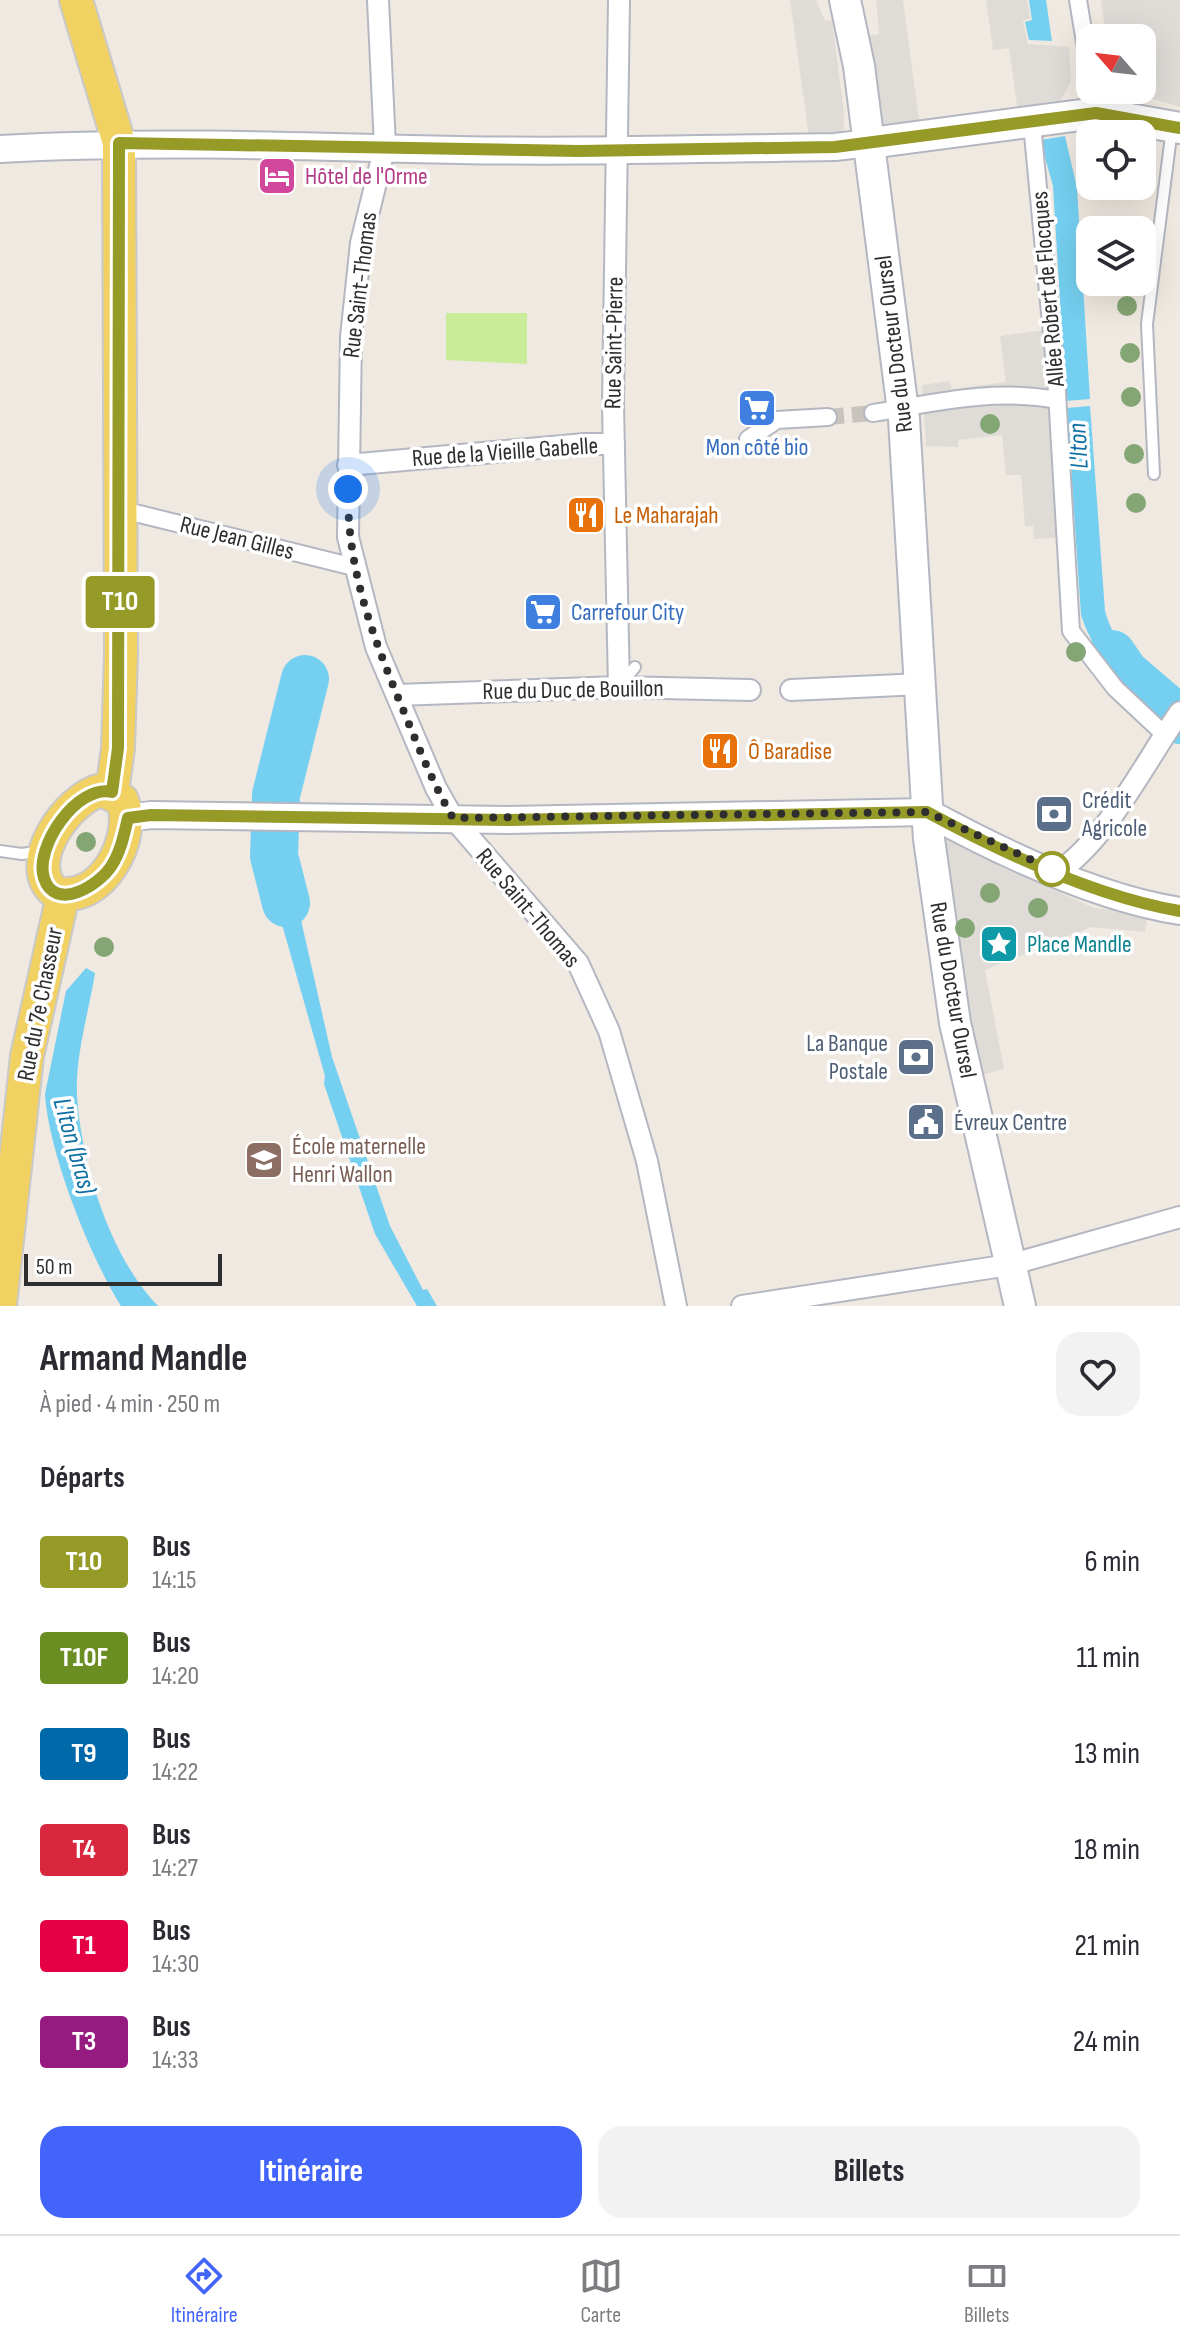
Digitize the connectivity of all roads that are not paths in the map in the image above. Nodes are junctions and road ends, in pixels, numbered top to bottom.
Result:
1 (76, 0) edge
2 (378, 0) edge
3 (619, 0) edge
4 (845, 0) edge
5 (1078, 0) edge
6 (1082, 24) edge
7 (1088, 104) edge
8 (1101, 104) edge
9 (1032, 124) junction
10 (1176, 127) edge
11 (119, 143) junction
12 (870, 143) junction
13 (385, 146) junction
14 (0, 149) edge
15 (618, 150) junction
16 (1057, 400) junction
17 (902, 409) junction
18 (873, 413) tunnel mouth
19 (828, 417) tunnel mouth
20 (748, 439) dead end
21 (619, 443) junction
22 (348, 465) junction
23 (1154, 474) dead end
24 (119, 509) junction
25 (354, 567) junction
26 (635, 667) dead end
27 (922, 684) junction
28 (619, 687) junction
29 (750, 690) dead end
30 (791, 690) dead end
31 (397, 695) junction
32 (1180, 712) edge
33 (1172, 740) edge
34 (120, 805) junction
35 (927, 812) junction
36 (453, 818) junction
37 (47, 850) junction
38 (0, 851) edge
39 (1058, 872) junction
40 (63, 895) junction
41 (1180, 911) edge
42 (1180, 1217) edge
43 (1009, 1265) junction
44 (775, 1303) edge
45 (0, 1305) edge
46 (676, 1306) edge
47 (742, 1306) edge
48 (1020, 1306) edge

1 - 11 main road
2 - 13 street, Rue Saint-Thomas
3 - 15 street, Rue Saint-Pierre
4 - 12 main road, Rue du Docteur Oursel
5 - 6 street
7 - 9 main road
8 - 10 main road
9 - 12 main road
9 - 16 street, Allée Robert de Flocques
10 - 23 lane
11 - 13 street
11 - 14 street
11 - 24 main road
12 - 15 street
12 - 17 main road, Rue du Docteur Oursel
13 - 15 street
13 - 22 street, Rue Saint-Thomas
15 - 21 street, Rue Saint-Pierre
16 - 17 street
16 - 33 street, Allée Robert de Flocques
17 - 18 street
17 - 27 main road, Rue du Docteur Oursel
19 - 20 street
21 - 22 street, Rue de la Vieille Gabelle
21 - 28 street, Rue Saint-Pierre
22 - 25 street, Rue Saint-Thomas
24 - 25 street, Rue Jean Gilles
24 - 34 main road
25 - 31 street, Rue Saint-Thomas
26 - 28 lane
27 - 30 street
27 - 35 main road, Rue du Docteur Oursel
28 - 29 street, Rue du Duc de Bouillon
28 - 31 street, Rue du Duc de Bouillon
31 - 36 street, Rue Saint-Thomas
32 - 33 street
33 - 39 street
34 - 36 street
34 - 37 main road
34 - 40 main road
35 - 36 street
35 - 39 street
35 - 43 main road, Rue du Docteur Oursel
36 - 46 street, Rue Saint-Thomas
37 - 38 lane
37 - 40 main road
39 - 41 street
40 - 45 main road, Rue du 7e Chasseur
42 - 43 street
43 - 44 street
43 - 48 main road, Rue du Docteur Oursel
44 - 47 street

